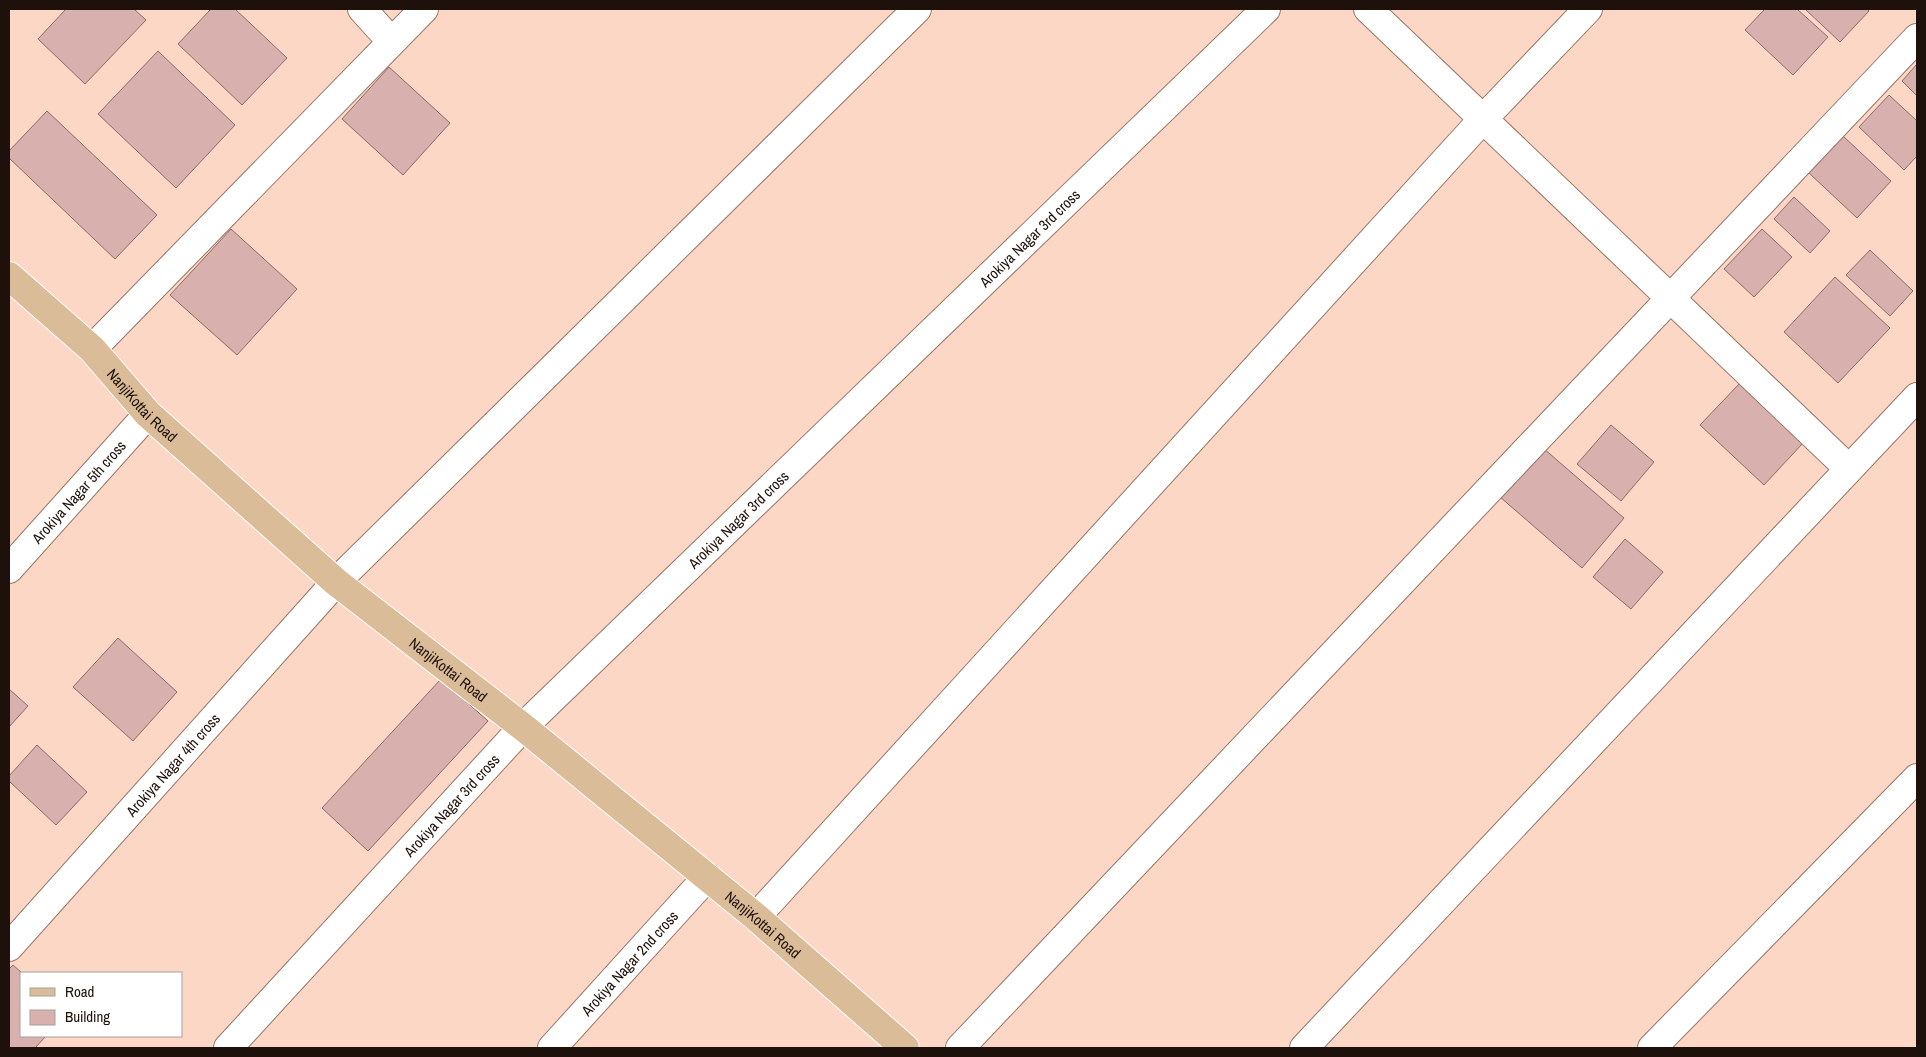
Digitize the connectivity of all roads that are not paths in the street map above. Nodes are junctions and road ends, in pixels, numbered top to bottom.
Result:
1 (362, 9) edge
2 (424, 9) edge
3 (916, 9) edge
4 (1266, 9) edge
5 (1368, 9) edge
6 (1588, 9) edge
7 (1917, 38) edge
8 (391, 41) junction
9 (1483, 119) junction
10 (9, 276) edge
11 (1670, 298) junction
12 (92, 349) junction
13 (1917, 397) edge
14 (148, 414) junction
15 (1849, 469) junction
16 (9, 569) edge
17 (336, 582) junction
18 (523, 727) junction
19 (1917, 778) edge
20 (707, 877) junction
21 (756, 917) junction
22 (9, 947) edge
23 (896, 1045) edge
24 (228, 1048) edge
25 (552, 1048) edge
26 (960, 1048) edge
27 (1304, 1048) edge
28 (1652, 1048) edge

1 - 8 street
2 - 8 street
3 - 17 street, Arokiya Nagar 4th cross
4 - 18 street, Arokiya Nagar 3rd cross
5 - 9 street
6 - 9 street
7 - 11 street
8 - 12 street
9 - 11 street
9 - 21 street
10 - 12 main road, NanjiKottai Road
11 - 15 street
11 - 26 street
12 - 14 main road, NanjiKottai Road
13 - 15 street
14 - 16 street, Arokiya Nagar 5th cross
14 - 17 main road, NanjiKottai Road
15 - 27 street
17 - 18 main road, NanjiKottai Road
17 - 22 street, Arokiya Nagar 4th cross
18 - 20 main road, NanjiKottai Road
18 - 24 street, Arokiya Nagar 3rd cross
19 - 28 street
20 - 21 main road, NanjiKottai Road
20 - 25 street, Arokiya Nagar 2nd cross
21 - 23 main road, NanjiKottai Road

